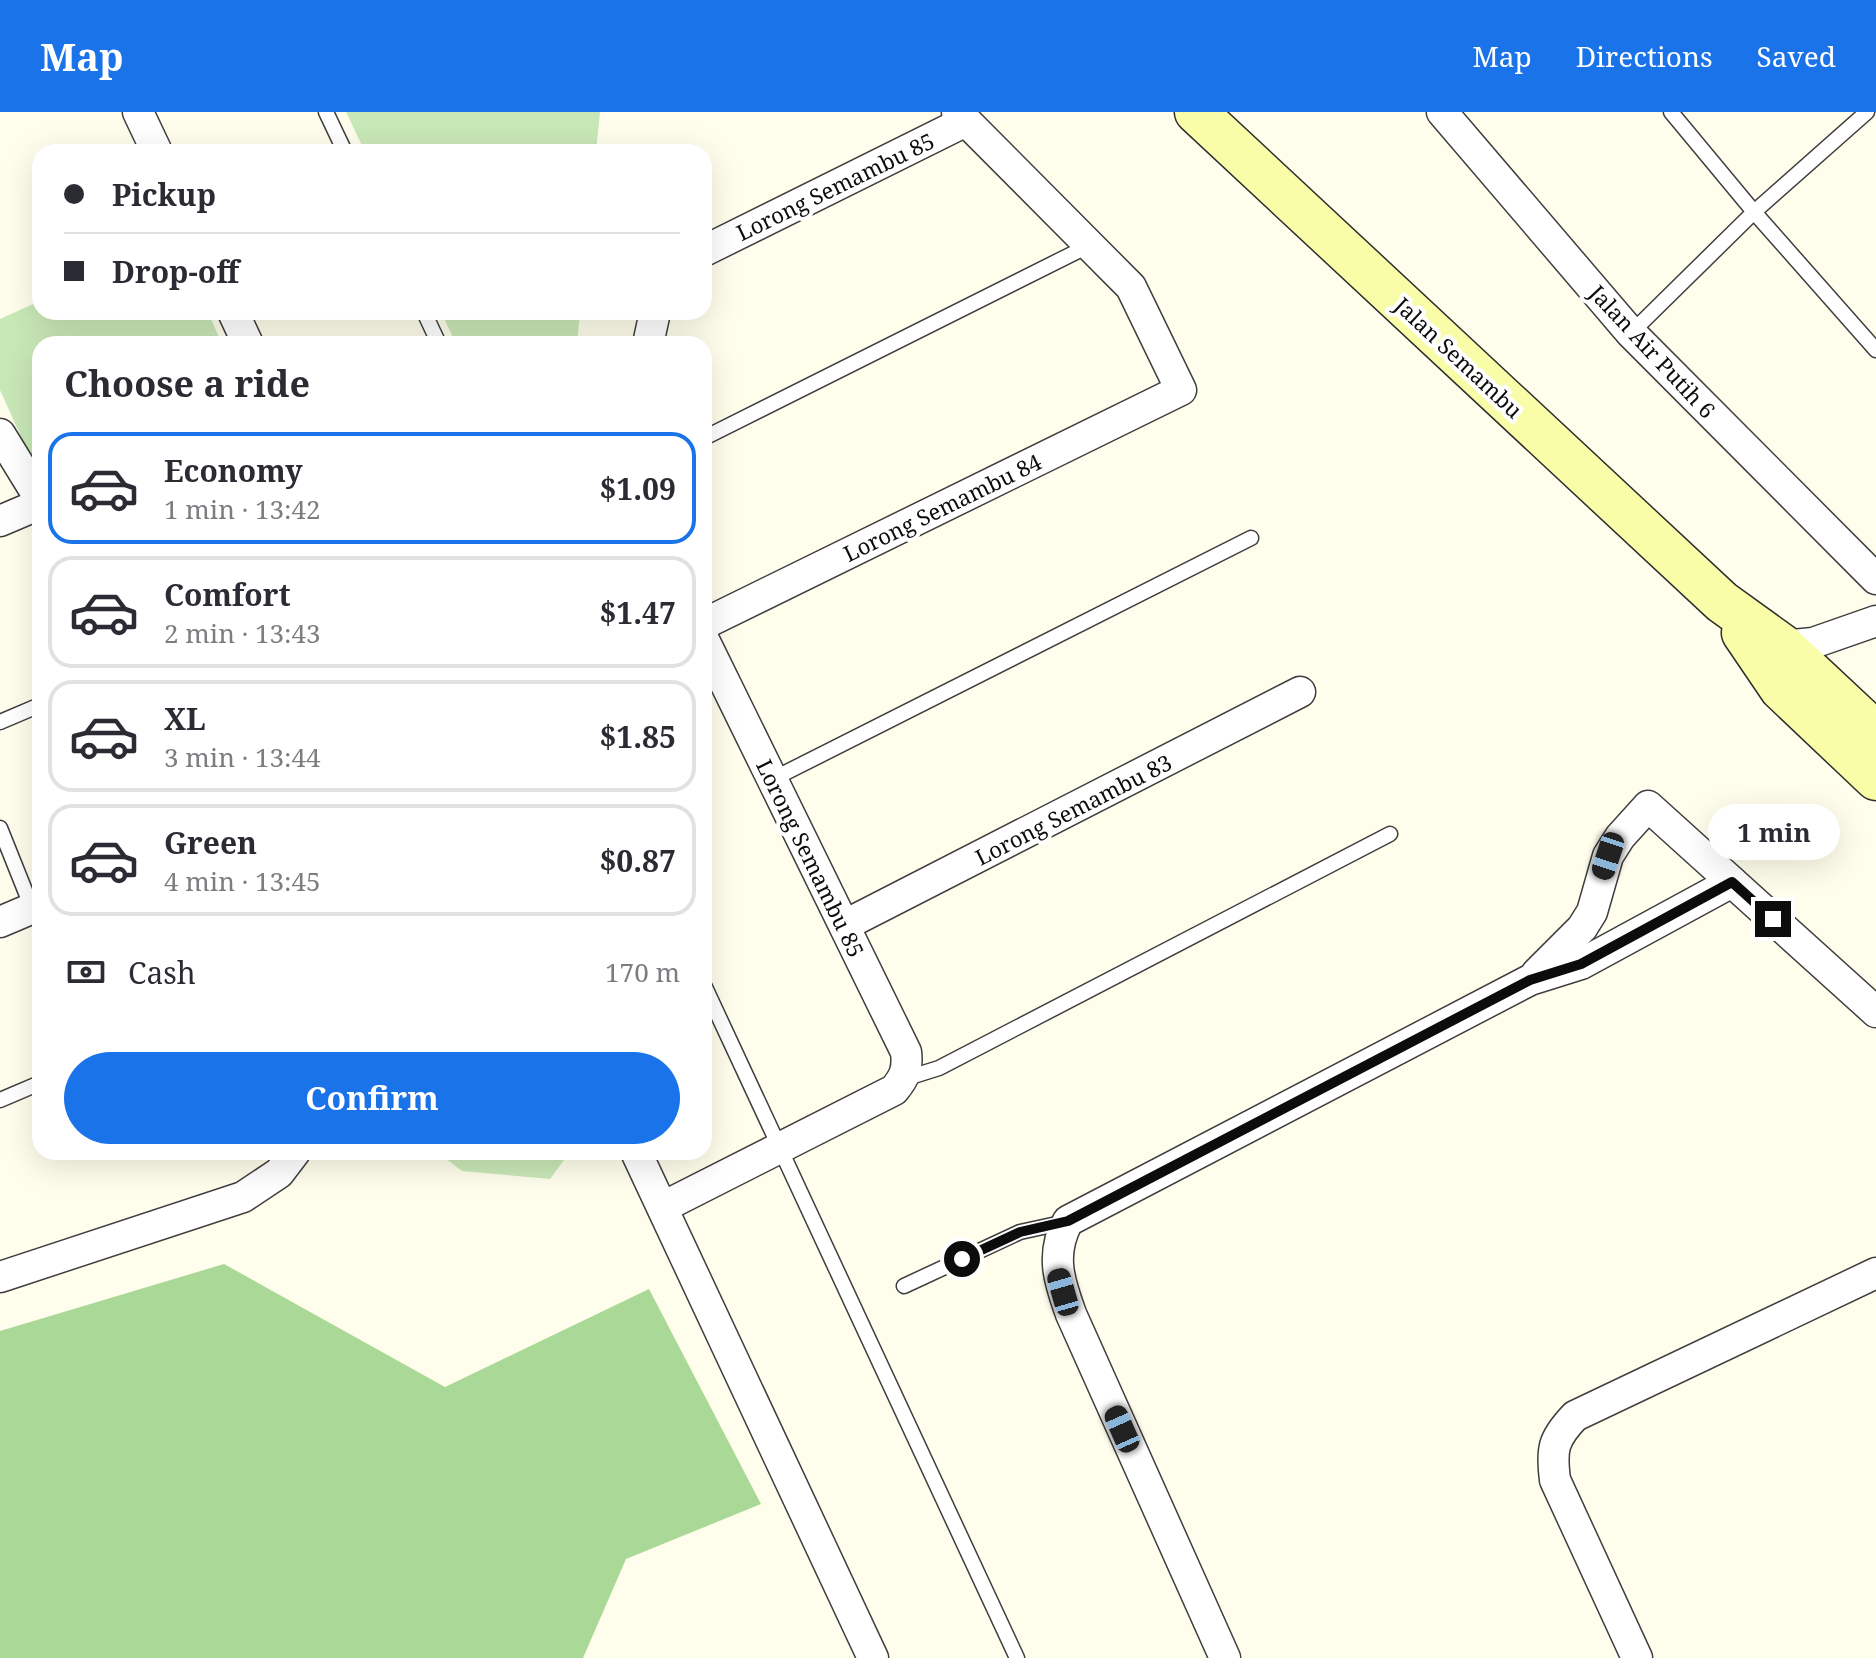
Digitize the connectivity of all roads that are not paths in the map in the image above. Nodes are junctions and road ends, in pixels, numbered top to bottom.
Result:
1 (138, 112) edge
2 (326, 112) edge
3 (1196, 112) edge
4 (1442, 112) edge
5 (1671, 112) edge
6 (1867, 112) edge
7 (961, 116) edge
8 (153, 144) edge
9 (341, 144) edge
10 (1754, 212) junction
11 (1088, 246) junction
12 (712, 247) edge
13 (1631, 333) junction
14 (1876, 350) edge
15 (0, 434) edge
16 (712, 434) edge
17 (32, 488) edge
18 (32, 505) edge
19 (0, 521) edge
20 (1251, 538) dead end
21 (1876, 579) edge
22 (1722, 602) junction
23 (712, 620) edge
24 (1876, 621) edge
25 (1783, 646) junction
26 (712, 663) edge
27 (1300, 692) dead end
28 (32, 708) edge
29 (0, 722) edge
30 (1876, 733) edge
31 (773, 779) junction
32 (1876, 779) edge
33 (0, 828) edge
34 (1390, 834) dead end
35 (1732, 882) junction
36 (32, 898) edge
37 (32, 909) edge
38 (0, 922) edge
39 (845, 925) junction
40 (1530, 980) junction
41 (712, 1002) edge
42 (1876, 1012) edge
43 (904, 1079) junction
44 (32, 1086) edge
45 (0, 1100) edge
46 (781, 1147) junction
47 (289, 1160) edge
48 (640, 1160) edge
49 (663, 1207) junction
50 (1068, 1221) junction
51 (1876, 1273) edge
52 (0, 1277) edge
53 (904, 1286) dead end
54 (873, 1658) edge
55 (1017, 1658) edge
56 (1225, 1658) edge
57 (1637, 1658) edge

1 - 8 street
2 - 9 lane
3 - 22 main road, Jalan Semambu
4 - 13 street, Jalan Air Putih 6
5 - 10 lane
6 - 10 lane
7 - 11 street
7 - 12 street, Lorong Semambu 85
10 - 13 lane
10 - 14 lane
11 - 16 lane
11 - 23 street, Lorong Semambu 84
13 - 21 street, Jalan Air Putih 6
15 - 17 street
18 - 19 street
20 - 31 lane
22 - 25 main road, Jalan Semambu
22 - 32 main road, Jalan Semambu
24 - 25 street
25 - 30 main road, Jalan Semambu
26 - 31 street, Lorong Semambu 85
27 - 39 street, Lorong Semambu 83
28 - 29 lane
31 - 39 street, Lorong Semambu 85
33 - 36 lane
34 - 43 lane
35 - 40 street
35 - 40 street
35 - 42 street
37 - 38 street
39 - 43 street, Lorong Semambu 85
40 - 50 street
41 - 46 lane
43 - 46 street
44 - 45 lane
46 - 49 street
46 - 55 lane
47 - 52 street
48 - 49 street
49 - 54 street
50 - 53 lane
50 - 56 street
51 - 57 street

